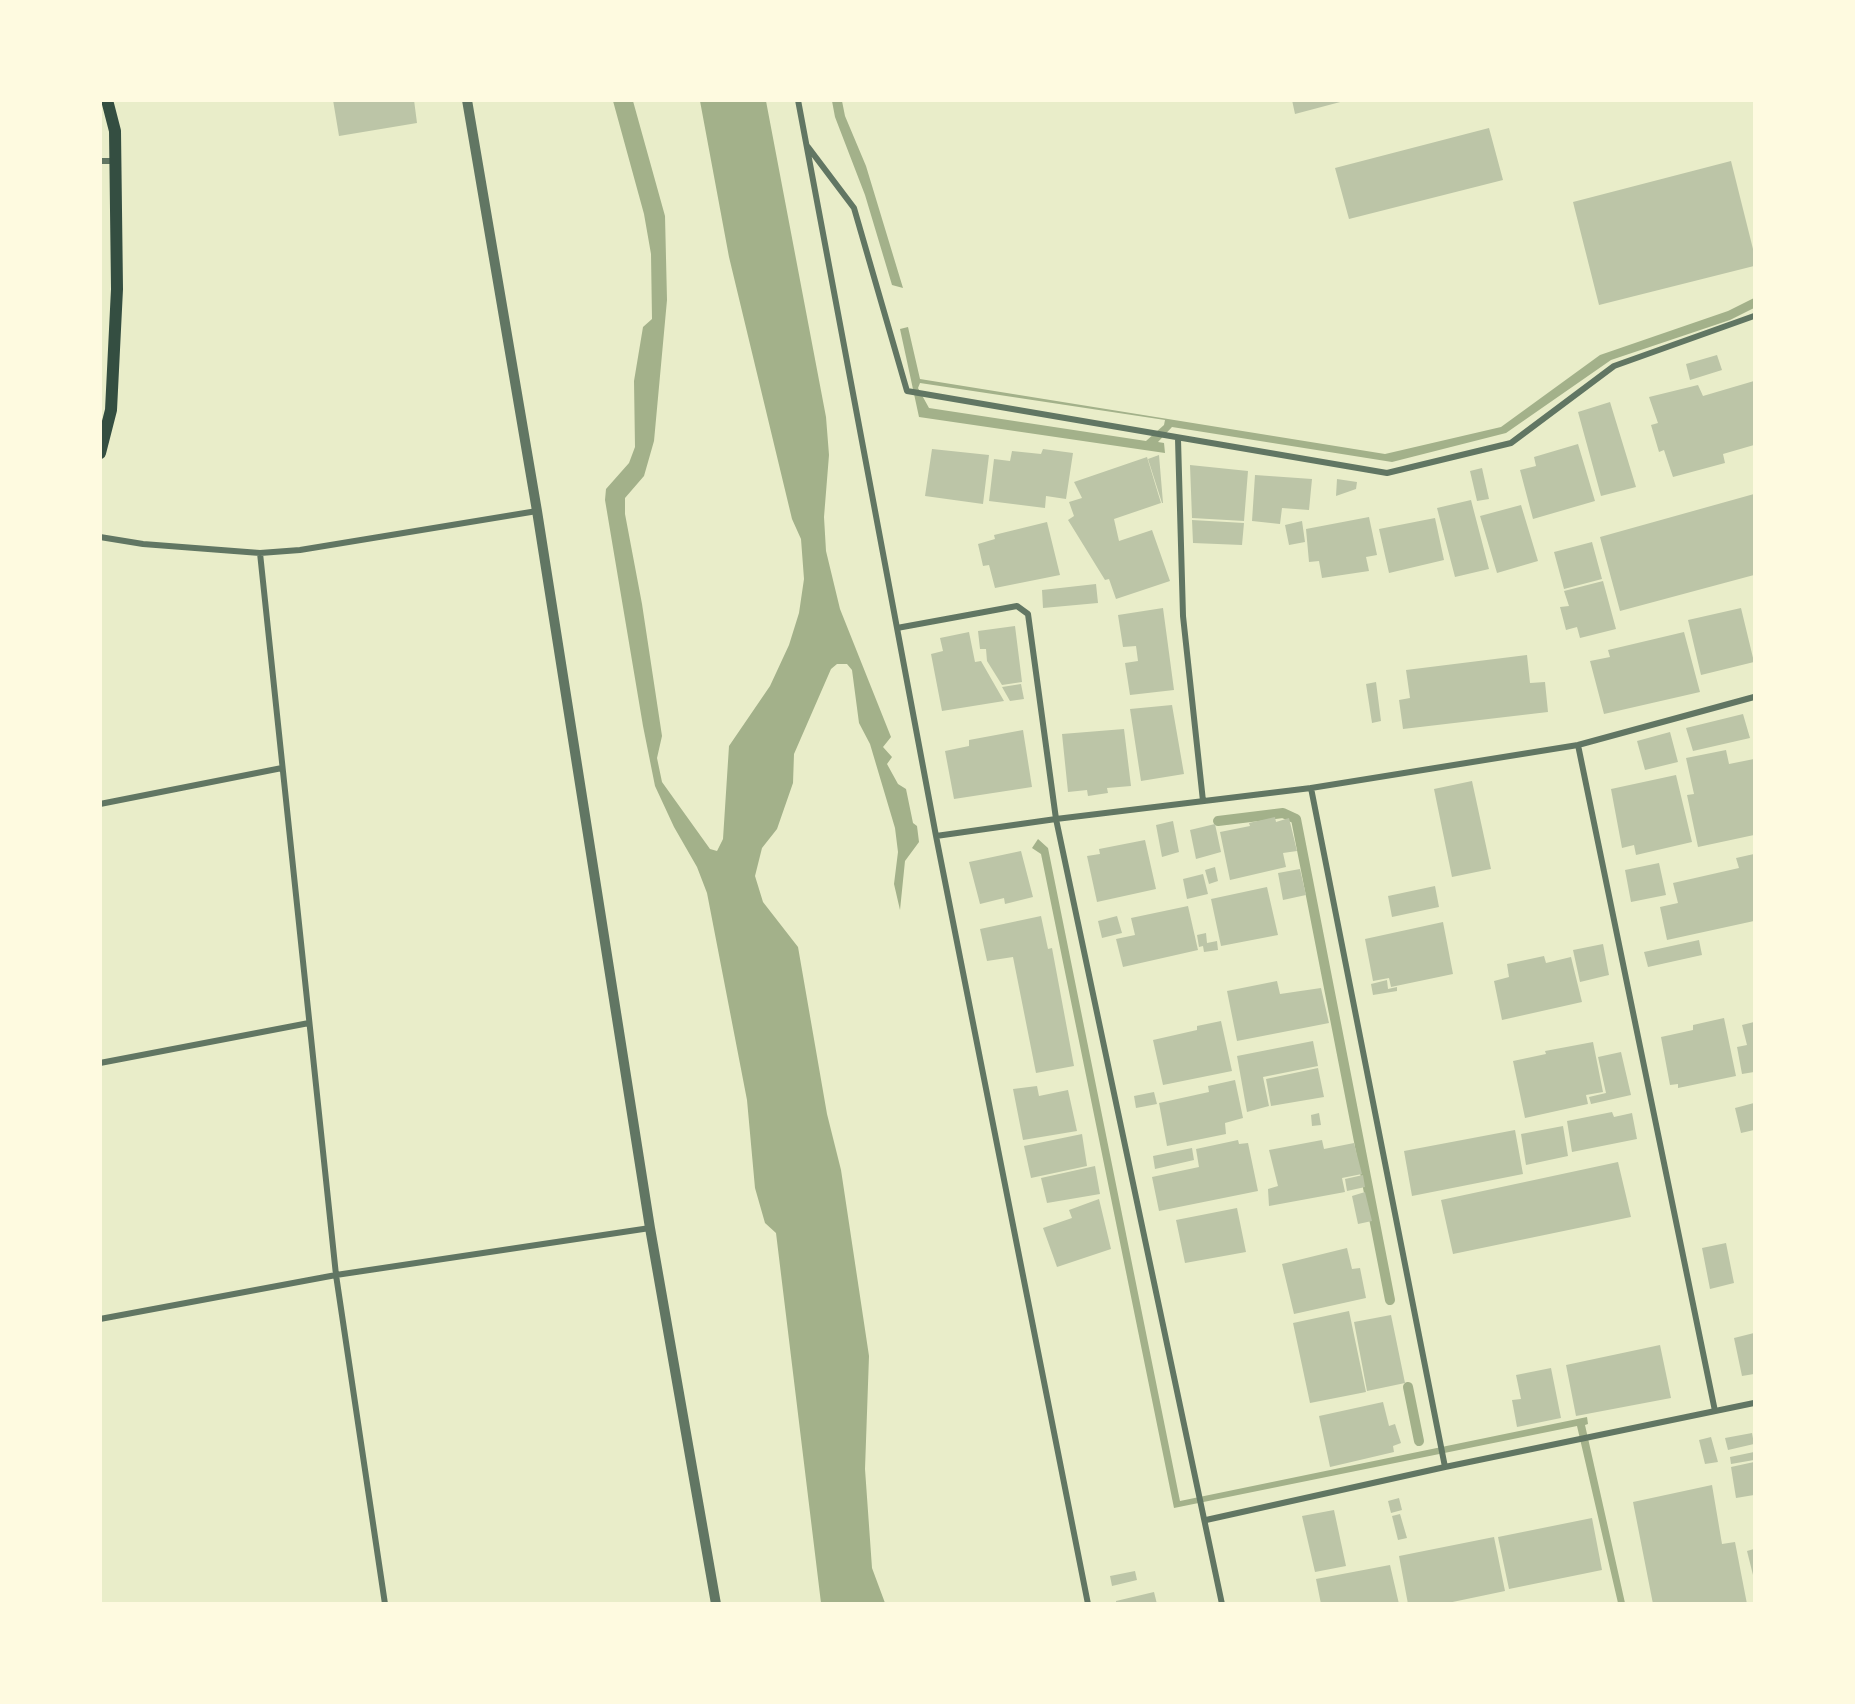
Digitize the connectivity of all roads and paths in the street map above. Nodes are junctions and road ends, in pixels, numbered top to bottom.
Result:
1 (107, 100) edge
2 (467, 100) edge
3 (798, 100) edge
4 (806, 144) junction
5 (100, 161) edge
6 (117, 161) junction
7 (1755, 316) edge
8 (1178, 440) junction
9 (100, 453) edge
10 (537, 511) junction
11 (100, 537) edge
12 (260, 554) junction
13 (897, 628) junction
14 (1755, 697) edge
15 (1578, 745) junction
16 (282, 768) junction
17 (1311, 788) junction
18 (1203, 801) junction
19 (100, 804) edge
20 (1056, 819) junction
21 (936, 836) junction
22 (309, 1023) junction
23 (100, 1063) edge
24 (650, 1228) junction
25 (336, 1275) junction
26 (100, 1319) edge
27 (1755, 1403) edge
28 (1714, 1411) junction
29 (1445, 1467) junction
30 (1206, 1520) junction
31 (385, 1604) edge
32 (716, 1604) edge
33 (1088, 1604) edge
34 (1222, 1604) edge

1 - 6 main road
2 - 10 street
3 - 4 street
4 - 8 street
4 - 13 street
5 - 6 street
6 - 9 main road
7 - 8 street
8 - 18 street
10 - 12 street
10 - 24 street
11 - 12 street
12 - 16 street
13 - 20 street
13 - 21 street
14 - 15 street
15 - 17 street
15 - 28 street
16 - 19 street
16 - 22 street
17 - 18 street
17 - 29 street
18 - 20 street
20 - 21 street
20 - 30 street
21 - 33 street
22 - 23 street
22 - 25 street
24 - 25 street
24 - 32 street
25 - 26 street
25 - 31 street
27 - 28 street
28 - 29 street
29 - 30 street
30 - 34 street

